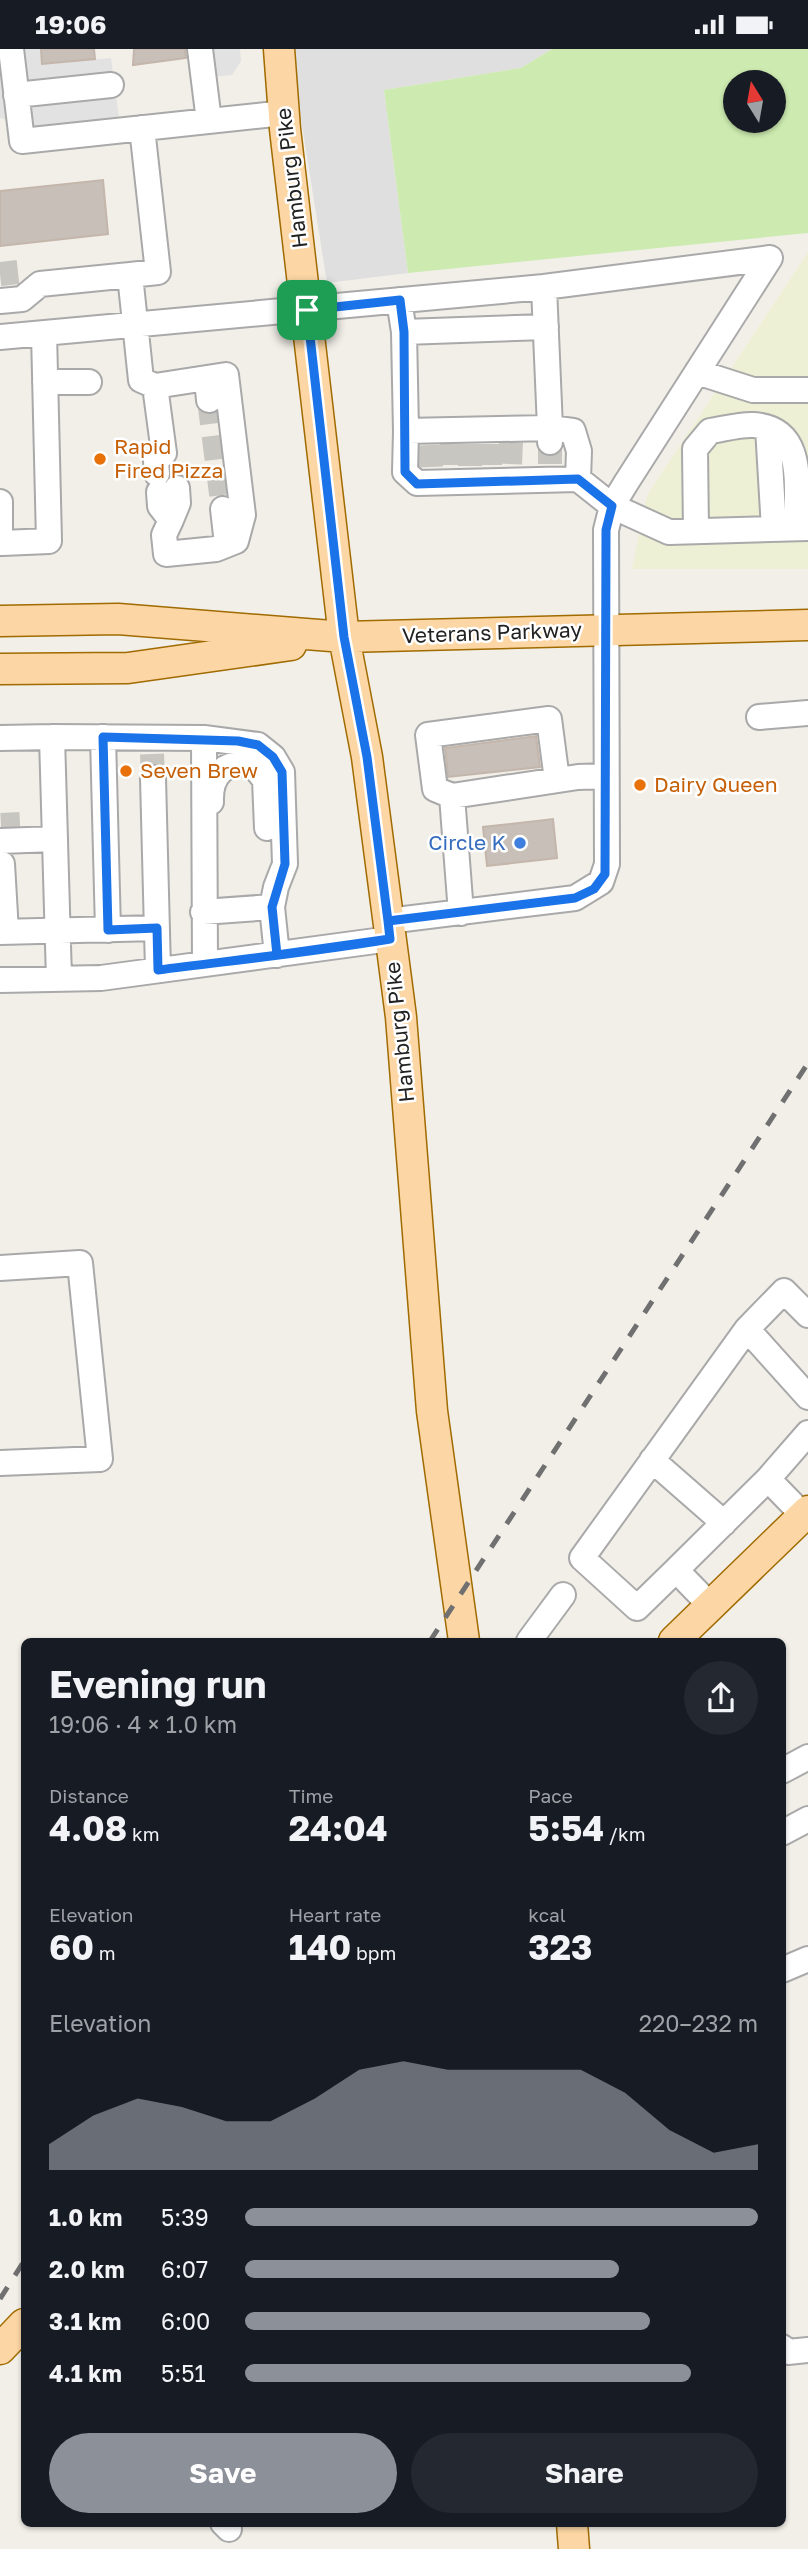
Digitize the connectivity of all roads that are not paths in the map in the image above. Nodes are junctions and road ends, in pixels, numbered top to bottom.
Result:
1 (11, 49) edge
2 (200, 49) edge
3 (279, 49) edge
4 (111, 85) dead end
5 (16, 95) junction
6 (284, 113) junction
7 (209, 121) junction
8 (142, 128) junction
9 (18, 272) tunnel mouth
10 (130, 275) junction
11 (40, 284) junction
12 (544, 287) junction
13 (400, 300) junction
14 (0, 301) edge
15 (307, 310) junction
16 (135, 324) junction
17 (546, 327) junction
18 (404, 332) junction
19 (44, 333) junction
20 (0, 337) edge
21 (697, 372) junction
22 (45, 382) junction
23 (89, 382) dead end
24 (155, 386) junction
25 (753, 390) junction
26 (808, 390) edge
27 (760, 426) junction
28 (487, 454) junction
29 (578, 479) junction
30 (0, 502) edge
31 (612, 506) junction
32 (223, 509) tunnel mouth
33 (793, 528) edge
34 (696, 531) junction
35 (1, 543) edge
36 (227, 544) junction
37 (0, 621) edge
38 (808, 625) edge
39 (606, 629) junction
40 (344, 637) junction
41 (0, 669) edge
42 (808, 713) edge
43 (759, 717) dead end
44 (52, 737) junction
45 (103, 737) junction
46 (0, 738) edge
47 (204, 738) junction
48 (152, 757) junction
49 (606, 776) junction
50 (557, 780) junction
51 (452, 796) junction
52 (5, 836) edge
53 (48, 839) junction
54 (274, 897) junction
55 (204, 902) junction
56 (461, 913) junction
57 (157, 928) junction
58 (58, 930) junction
59 (108, 930) junction
60 (389, 930) junction
61 (3, 932) edge
62 (277, 955) junction
63 (205, 964) junction
64 (158, 970) junction
65 (59, 979) junction
66 (0, 980) edge
67 (0, 1268) edge
68 (808, 1315) edge
69 (747, 1329) junction
70 (808, 1397) edge
71 (808, 1433) edge
72 (652, 1460) junction
73 (0, 1463) edge
74 (768, 1479) junction
75 (806, 1513) edge
76 (724, 1523) junction
77 (676, 1570) junction
78 (563, 1595) dead end
79 (710, 1606) junction
80 (464, 1638) edge
81 (531, 1638) edge
82 (677, 1638) edge
83 (808, 1757) edge
84 (786, 1769) edge
85 (808, 1819) edge
86 (786, 1831) edge
87 (808, 1959) edge
88 (786, 1968) edge
89 (21, 2327) edge
90 (0, 2349) edge
91 (786, 2350) edge
92 (808, 2350) edge
93 (572, 2527) edge
94 (575, 2549) edge

1 - 5 street
2 - 7 street
3 - 6 main road, Hamburg Pike
4 - 5 street
5 - 8 street
6 - 7 street
6 - 15 main road, Hamburg Pike
7 - 8 street
8 - 10 street
9 - 11 street
10 - 11 street
10 - 16 street
11 - 14 street
12 - 13 street
12 - 17 street
12 - 21 street
13 - 15 street
13 - 18 street
15 - 16 street
15 - 40 main road, Hamburg Pike
16 - 19 street
16 - 24 street
17 - 18 street
17 - 28 street
18 - 28 street
19 - 20 street
19 - 22 street
21 - 25 street
21 - 31 street
22 - 23 street
22 - 35 street
24 - 36 street
24 - 36 street
25 - 26 street
25 - 27 street
27 - 33 street
27 - 34 street
28 - 29 street
28 - 29 street
29 - 31 street
30 - 35 street
31 - 34 street
31 - 39 street
32 - 36 street
33 - 34 street
37 - 40 main road, Veterans Parkway
38 - 39 main road, Veterans Parkway
39 - 40 main road, Veterans Parkway
39 - 49 street
40 - 41 main road, Veterans Parkway
40 - 60 main road, Hamburg Pike
42 - 43 street
44 - 45 street
44 - 46 street
44 - 53 street
45 - 48 street
45 - 59 street
47 - 48 street
47 - 54 street
47 - 55 street
48 - 57 street
49 - 50 street
49 - 56 street
50 - 51 street
50 - 51 street
51 - 56 street
52 - 53 street
52 - 61 street
53 - 58 street
54 - 55 street
54 - 55 street
54 - 62 street
55 - 63 street
56 - 60 street
57 - 59 street
57 - 64 street
58 - 59 street
58 - 61 street
58 - 65 street
60 - 62 street
60 - 80 main road, Hamburg Pike
62 - 63 street
63 - 64 street
64 - 65 street
65 - 66 street
67 - 73 street
68 - 69 street
69 - 70 street
69 - 72 street
71 - 74 street
72 - 76 street
72 - 77 street
74 - 75 street
74 - 76 street
75 - 79 main road
76 - 77 street
77 - 79 street
78 - 81 street
79 - 82 main road
83 - 84 street
85 - 86 street
87 - 88 street
89 - 90 main road
91 - 92 street
93 - 94 main road

